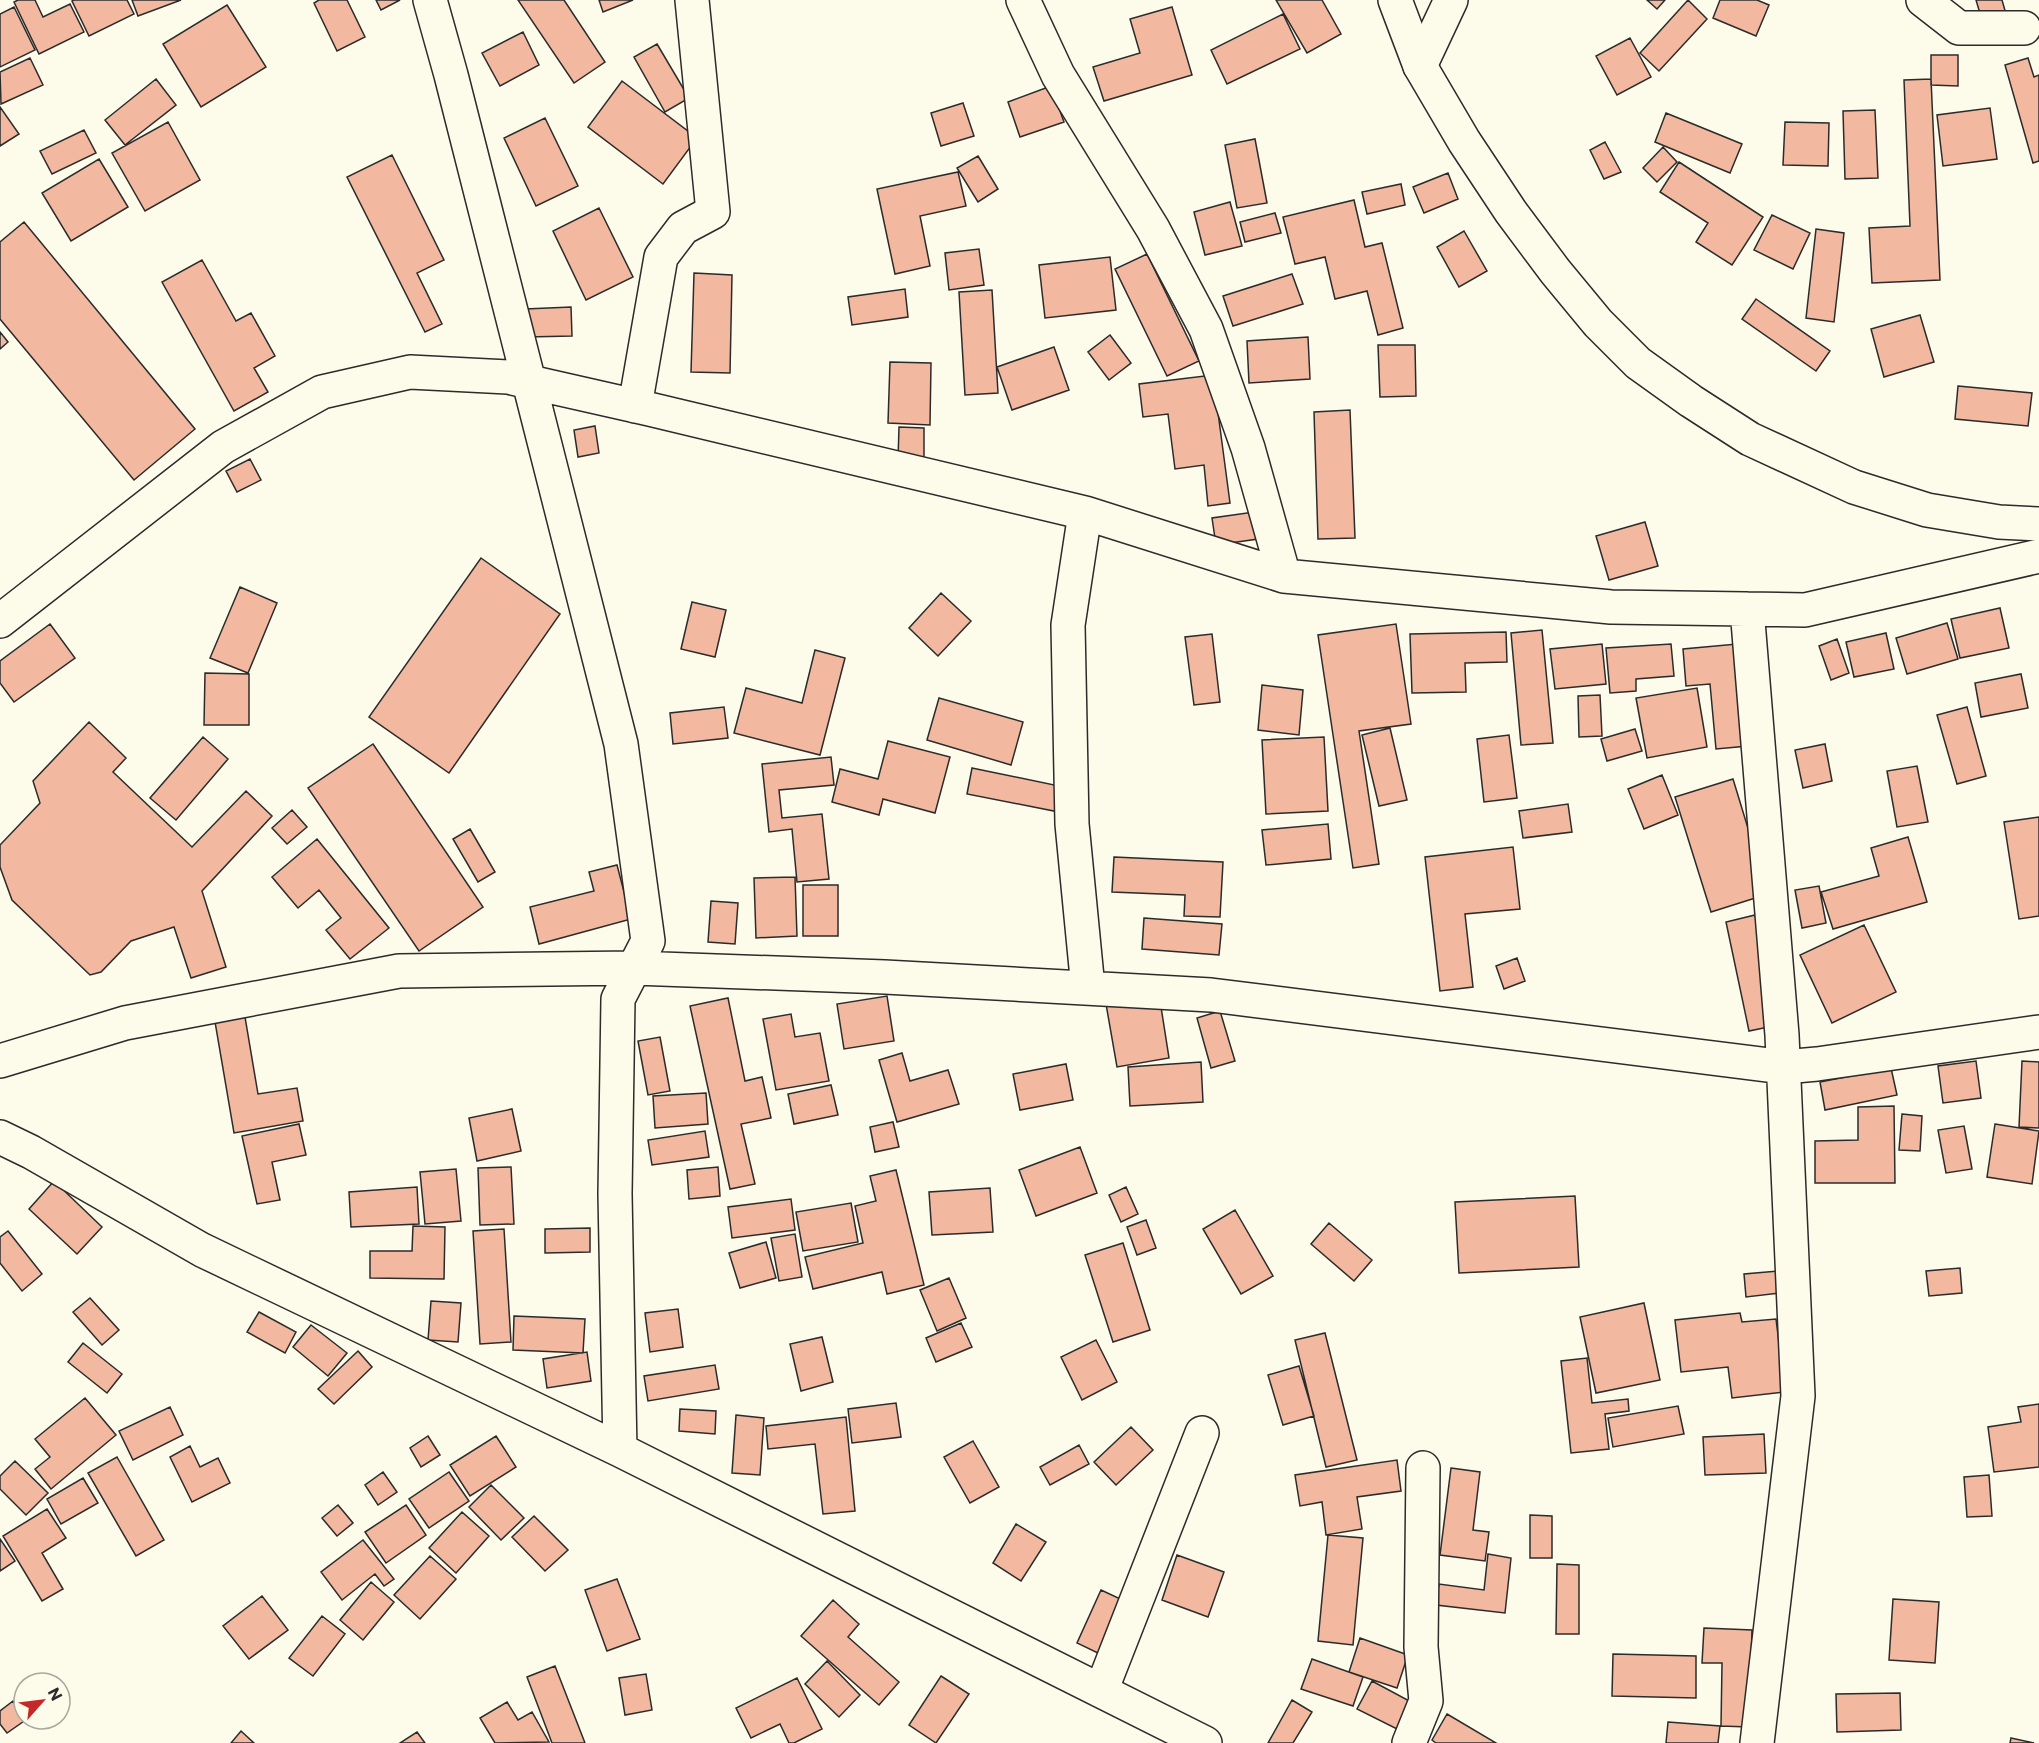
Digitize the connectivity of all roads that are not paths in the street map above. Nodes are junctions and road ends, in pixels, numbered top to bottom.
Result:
1 (430, 0) edge
2 (692, 0) edge
3 (1023, 0) edge
4 (1395, 0) edge
5 (1451, 0) edge
6 (1923, 0) edge
7 (2024, 28) dead end
8 (1420, 66) junction
9 (529, 382) junction
10 (635, 406) junction
11 (1085, 513) junction
12 (2039, 524) edge
13 (2039, 556) edge
14 (1284, 576) junction
15 (1747, 609) junction
16 (0, 621) edge
17 (634, 968) junction
18 (1088, 988) junction
19 (2039, 1032) edge
20 (0, 1061) edge
21 (1784, 1067) junction
22 (0, 1137) edge
23 (1202, 1433) dead end
24 (620, 1450) junction
25 (1423, 1468) dead end
26 (1101, 1691) junction
27 (1205, 1743) edge
28 (1409, 1743) edge
29 (1757, 1743) edge

1 - 9 main road
2 - 10 main road
3 - 14 main road
4 - 8 main road
5 - 8 main road
6 - 7 main road
8 - 12 main road
9 - 10 main road
9 - 16 main road
9 - 17 main road
10 - 11 main road
11 - 14 main road
11 - 18 main road
13 - 15 main road
14 - 15 main road
15 - 21 main road
17 - 18 main road
17 - 20 main road
17 - 24 main road
18 - 21 main road
19 - 21 main road
21 - 29 main road
22 - 24 main road
23 - 26 main road
24 - 26 main road
25 - 28 main road
26 - 27 main road

